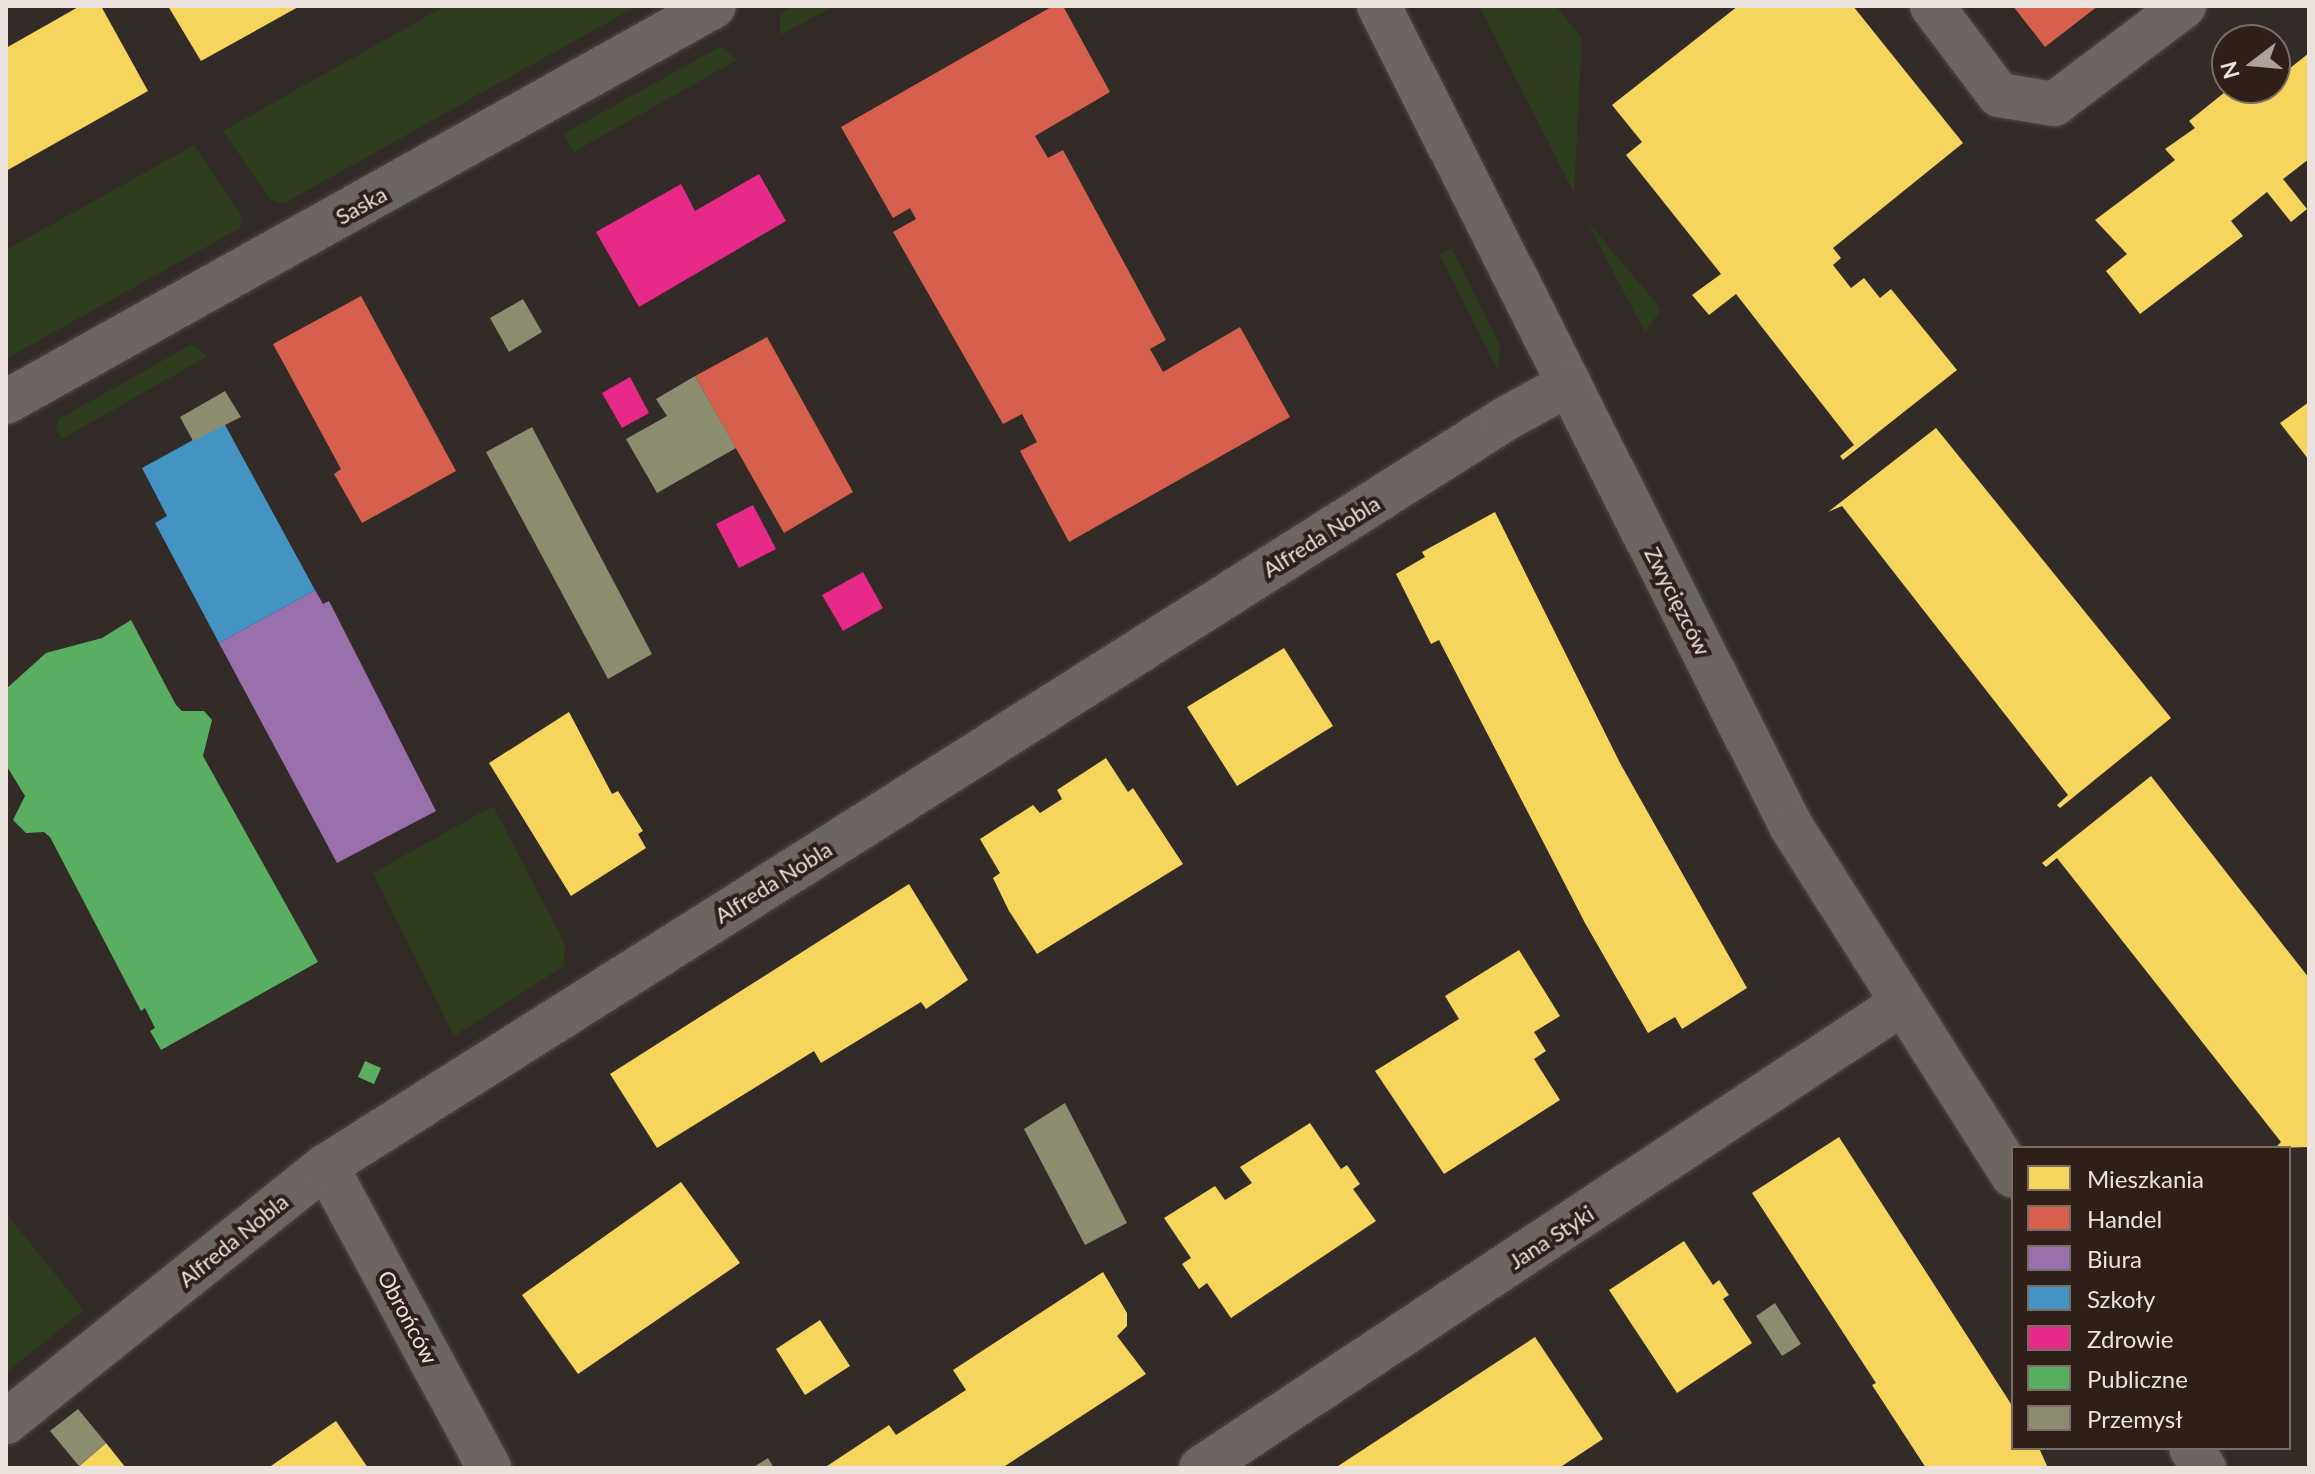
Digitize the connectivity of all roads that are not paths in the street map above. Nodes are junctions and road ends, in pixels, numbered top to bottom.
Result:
1 (714, 6) edge
2 (1379, 6) edge
3 (1932, 6) edge
4 (2184, 6) edge
5 (1569, 384) junction
6 (6, 402) edge
7 (1901, 1004) junction
8 (326, 1166) junction
9 (2011, 1173) edge
10 (6, 1422) edge
11 (2192, 1450) edge
12 (489, 1468) edge
13 (1201, 1468) edge
14 (2204, 1468) edge

1 - 6 street, Saska
2 - 5 street, Zwycięzców
3 - 4 street
5 - 7 street, Zwycięzców
5 - 8 street, Alfreda Nobla
7 - 9 street, Zwycięzców
7 - 13 street, Jana Styki
8 - 10 street, Alfreda Nobla
8 - 12 street, Obrońców
11 - 14 street

